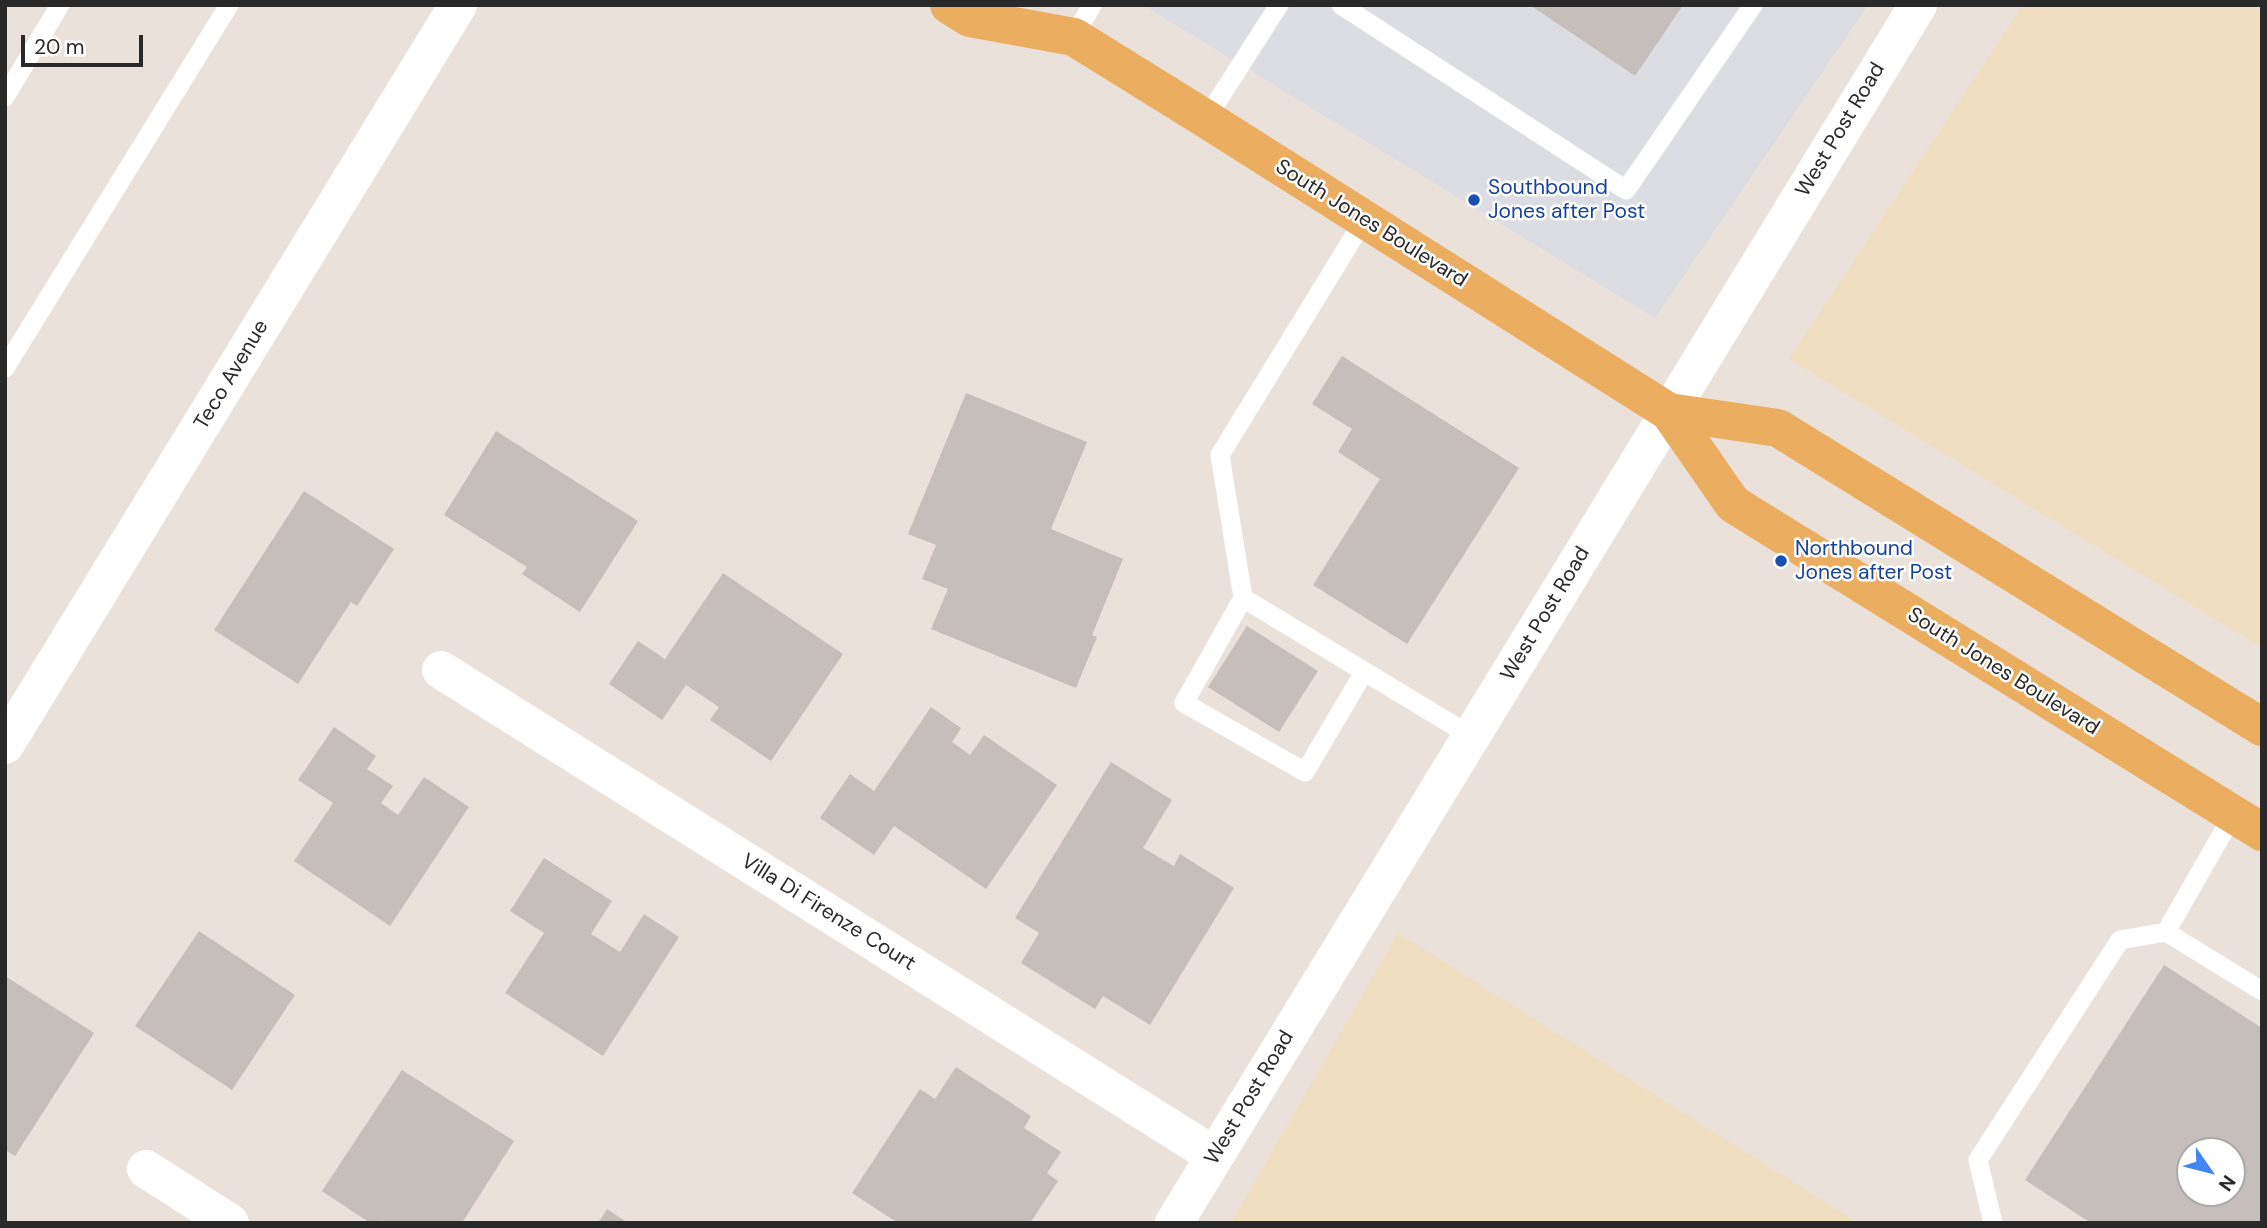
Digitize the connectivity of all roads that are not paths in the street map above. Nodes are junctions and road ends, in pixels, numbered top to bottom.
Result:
1 (60, 5) edge
2 (229, 5) edge
3 (458, 5) edge
4 (949, 5) edge
5 (1279, 5) edge
6 (1342, 5) edge
7 (1754, 5) edge
8 (1917, 5) edge
9 (1074, 16) edge
10 (5, 97) edge
11 (1206, 119) junction
12 (1364, 220) junction
13 (5, 368) edge
14 (1669, 412) junction
15 (1243, 598) junction
16 (441, 670) dead end
17 (1364, 672) junction
18 (2262, 727) edge
19 (1471, 736) junction
20 (5, 745) edge
21 (2248, 823) edge
22 (2166, 932) junction
23 (2262, 991) edge
24 (1215, 1156) junction
25 (146, 1168) dead end
26 (230, 1223) edge
27 (1174, 1223) edge
28 (1993, 1223) edge

1 - 10 lane
2 - 13 lane
3 - 20 street, Teco Avenue
4 - 9 main road, South Jones Boulevard
5 - 11 lane
6 - 7 lane
8 - 14 street, West Post Road
9 - 11 main road, South Jones Boulevard
11 - 12 main road, South Jones Boulevard
12 - 14 main road, South Jones Boulevard
12 - 15 lane
14 - 18 main road, South Jones Boulevard
14 - 19 street, West Post Road
14 - 21 main road, South Jones Boulevard
15 - 17 lane
15 - 17 lane
16 - 24 street, Villa Di Firenze Court
17 - 19 lane
19 - 24 street, West Post Road
21 - 22 lane
22 - 23 lane
22 - 28 lane
24 - 27 street, West Post Road
25 - 26 street

